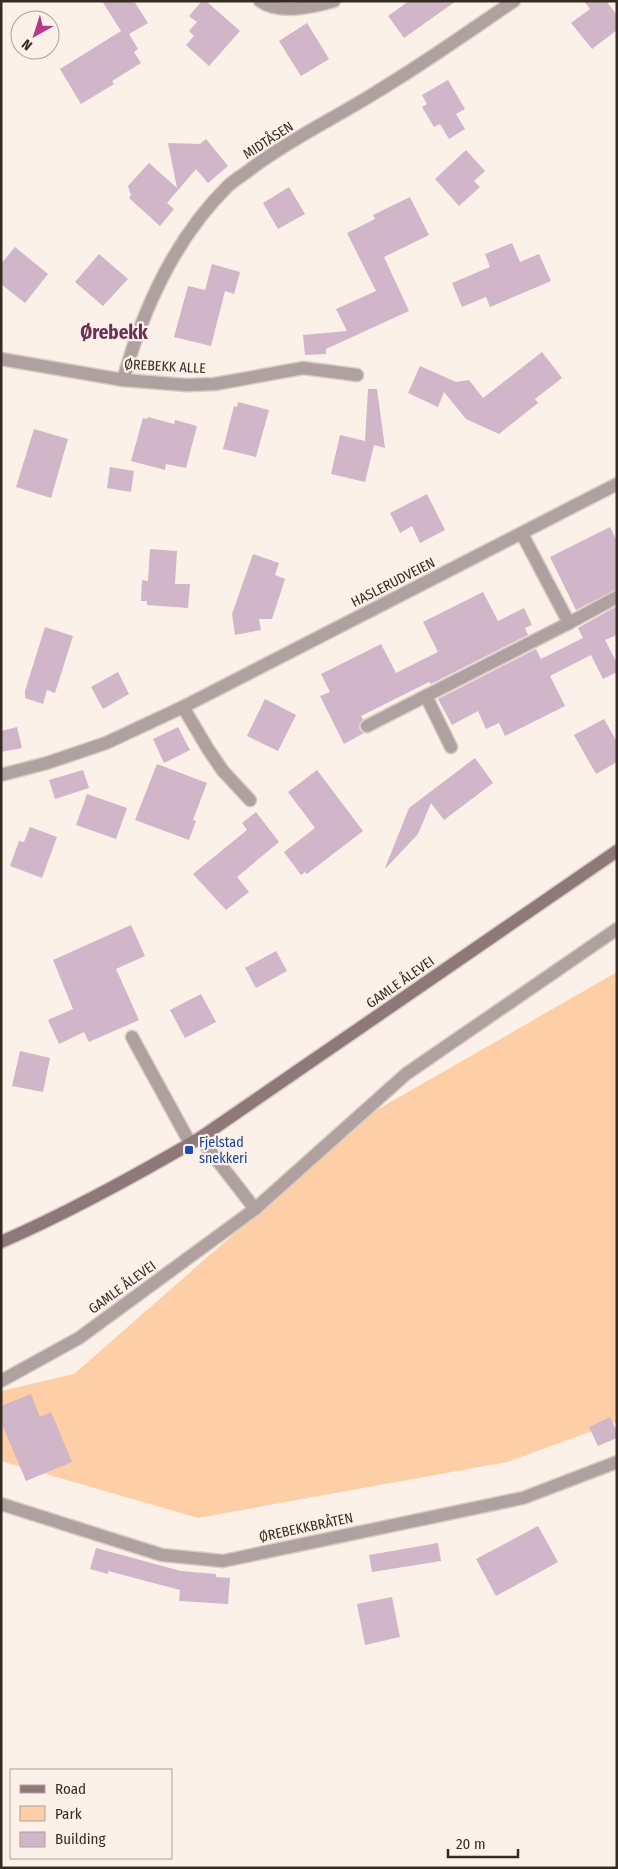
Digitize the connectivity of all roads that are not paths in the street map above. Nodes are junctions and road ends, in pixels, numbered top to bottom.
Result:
1 (260, 1) edge
2 (334, 1) edge
3 (514, 1) edge
4 (1, 359) edge
5 (357, 375) dead end
6 (123, 380) junction
7 (617, 484) edge
8 (522, 534) junction
9 (617, 597) edge
10 (569, 623) junction
11 (426, 696) junction
12 (183, 706) junction
13 (367, 726) dead end
14 (451, 747) dead end
15 (1, 775) edge
16 (250, 800) dead end
17 (617, 851) edge
18 (617, 929) edge
19 (132, 1037) dead end
20 (195, 1141) junction
21 (255, 1209) junction
22 (1, 1242) edge
23 (1, 1381) edge
24 (617, 1462) edge
25 (1, 1504) edge

1 - 2 street
3 - 6 street, MIDTÅSEN
4 - 6 street, ØREBEKK ALLE
5 - 6 street, ØREBEKK ALLE
7 - 8 street, HASLERUDVEIEN
8 - 10 street
8 - 12 street, HASLERUDVEIEN
9 - 10 street
10 - 11 street
11 - 13 street
11 - 14 street
12 - 15 street, HASLERUDVEIEN
12 - 16 street
17 - 20 main road, GAMLE ÅLEVEI
18 - 21 street, GAMLE ÅLEVEI
19 - 20 street
20 - 21 street
20 - 22 main road, GAMLE ÅLEVEI
21 - 23 street, GAMLE ÅLEVEI
24 - 25 street, ØREBEKKBRÅTEN

